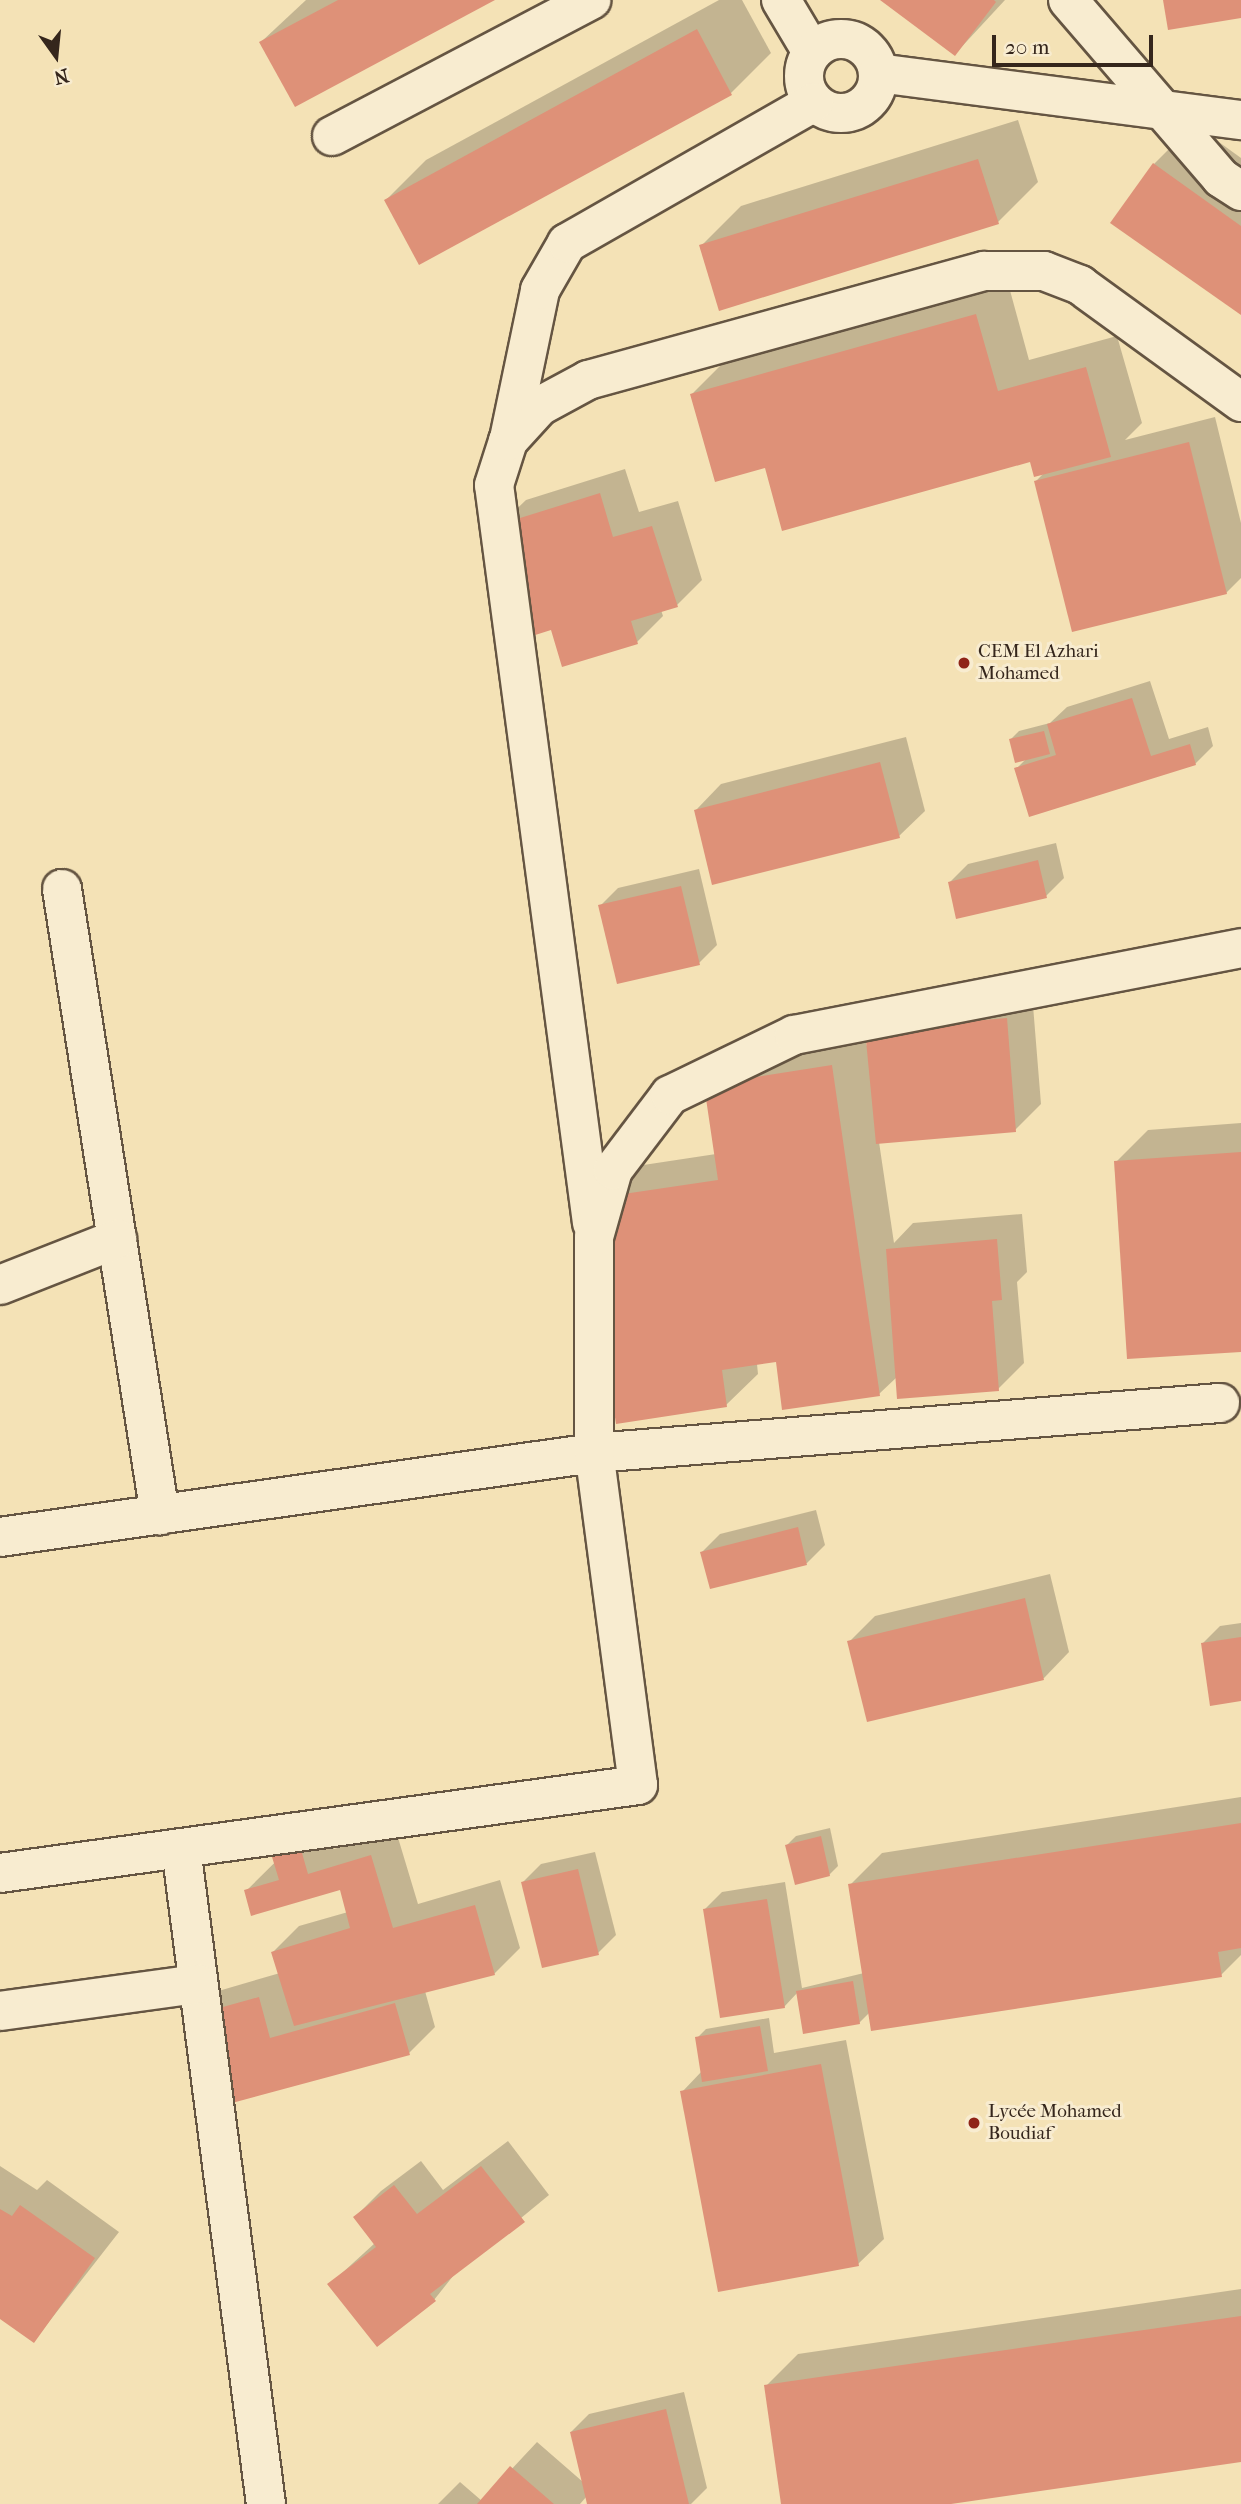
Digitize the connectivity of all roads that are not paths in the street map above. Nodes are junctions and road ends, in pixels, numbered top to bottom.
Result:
1 (591, 0) edge
2 (1068, 0) edge
3 (776, 1) edge
4 (812, 52) junction
5 (878, 73) junction
6 (814, 102) junction
7 (1157, 104) junction
8 (1241, 120) edge
9 (332, 136) dead end
10 (1241, 191) edge
11 (1241, 402) edge
12 (509, 440) junction
13 (62, 889) dead end
14 (1241, 948) edge
15 (594, 1237) junction
16 (117, 1239) junction
17 (0, 1285) edge
18 (1220, 1403) dead end
19 (594, 1453) junction
20 (160, 1516) junction
21 (0, 1537) edge
22 (181, 1848) junction
23 (0, 1873) edge
24 (198, 1984) junction
25 (0, 2011) edge
26 (266, 2504) edge

1 - 9 street
2 - 7 street
3 - 4 street
4 - 5 street
4 - 6 street
5 - 6 street
5 - 7 street
6 - 12 street
7 - 8 street
7 - 10 street
11 - 12 street
12 - 15 street
13 - 16 street
14 - 15 street
15 - 19 street
16 - 17 street
16 - 20 street
18 - 19 street
19 - 20 street
19 - 22 street
20 - 21 street
22 - 23 street
22 - 24 street
24 - 25 street
24 - 26 street

